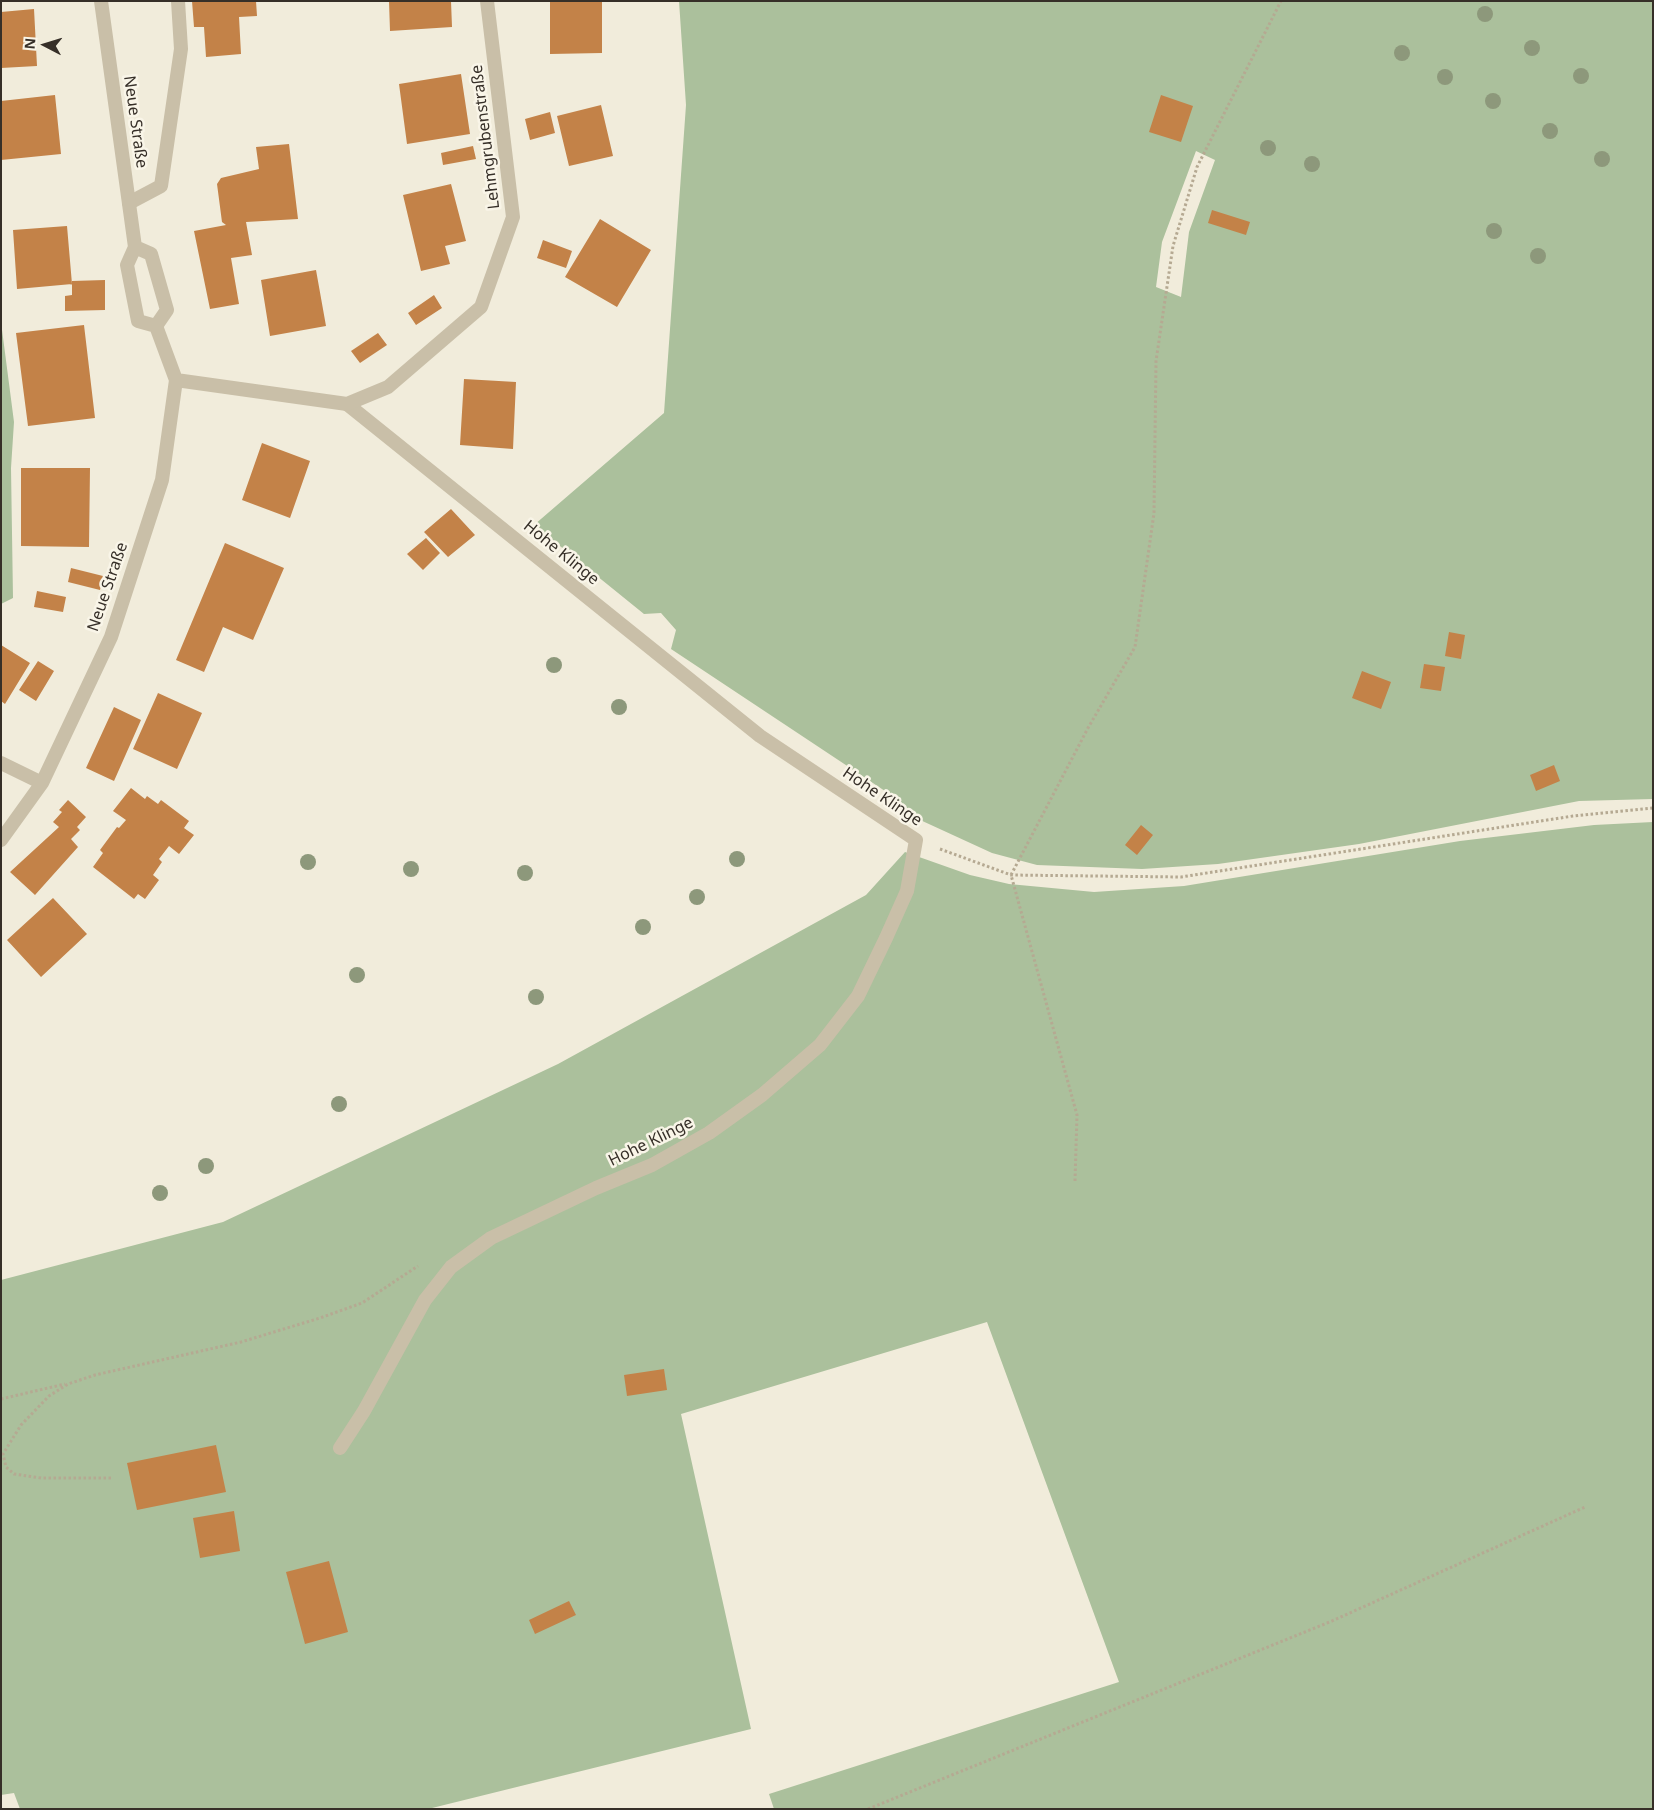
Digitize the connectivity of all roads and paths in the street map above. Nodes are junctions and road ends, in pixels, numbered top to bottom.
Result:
1 (101, 1) edge
2 (178, 1) edge
3 (487, 1) edge
4 (1281, 1) edge
5 (129, 203) junction
6 (135, 247) junction
7 (156, 326) junction
8 (176, 380) junction
9 (347, 404) junction
10 (1, 763) edge
11 (42, 783) junction
12 (1653, 808) edge
13 (1, 840) edge
14 (916, 840) junction
15 (1012, 875) junction
16 (1075, 1181) dead end
17 (419, 1265) dead end
18 (68, 1384) junction
19 (1, 1400) edge
20 (340, 1448) dead end
21 (112, 1478) dead end
22 (1585, 1506) dead end
23 (868, 1809) edge

1 - 5 street, Neue Straße
2 - 5 street
3 - 9 street, Lehmgrubenstraße
4 - 15 path
5 - 6 street, Neue Straße
6 - 7 street
6 - 7 street, Neue Straße
7 - 8 street, Neue Straße
8 - 9 street
8 - 11 street, Neue Straße
9 - 14 street, Hohe Klinge
10 - 11 street
11 - 13 street, Neue Straße
12 - 15 path
14 - 15 path
14 - 20 street, Hohe Klinge
15 - 16 path
17 - 18 path
18 - 19 path
18 - 21 path
22 - 23 path

